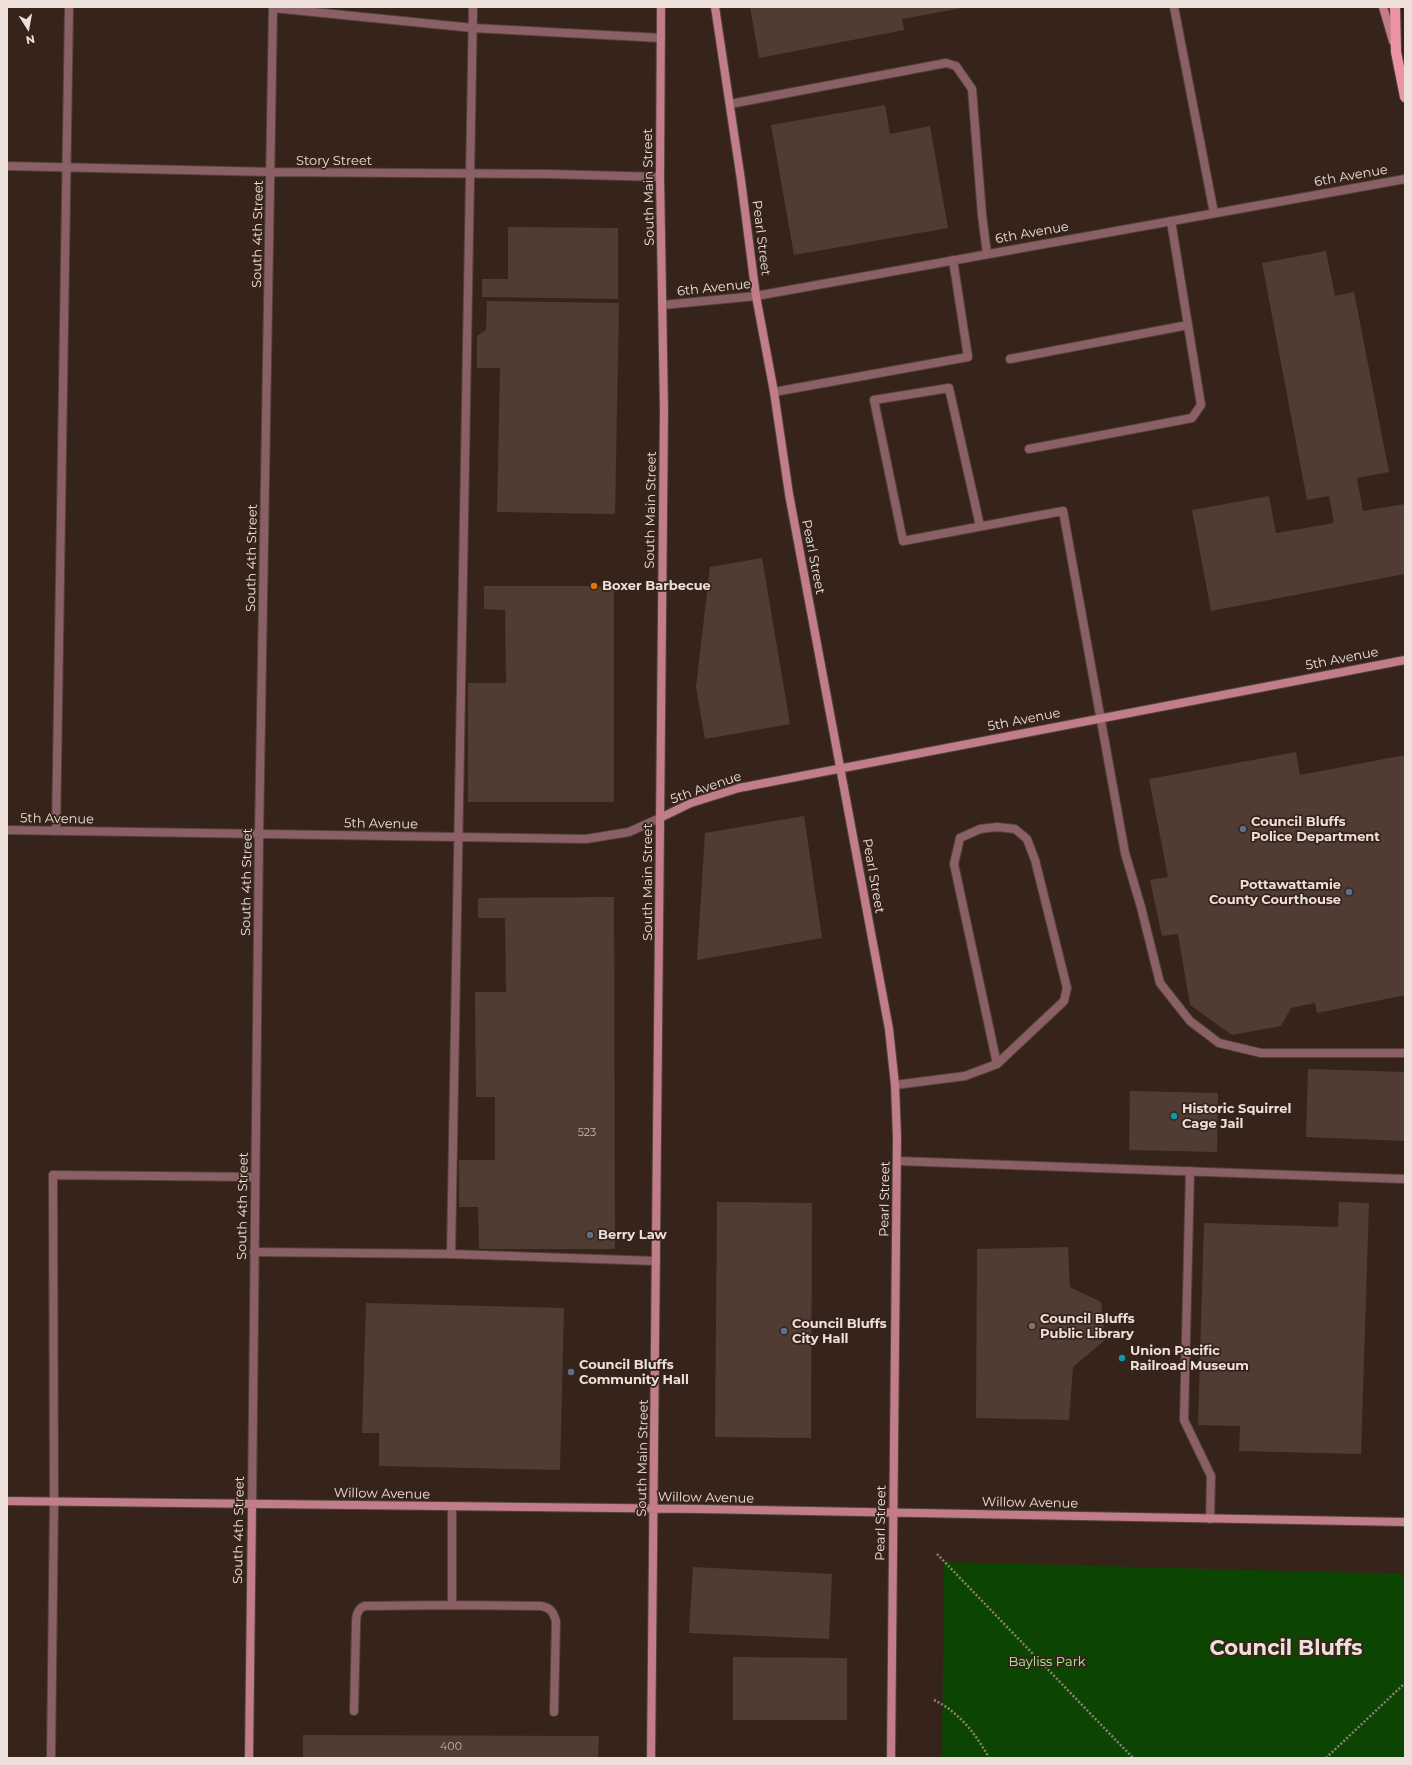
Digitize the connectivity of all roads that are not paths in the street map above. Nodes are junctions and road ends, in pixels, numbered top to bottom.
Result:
1 (69, 7) edge
2 (273, 7) edge
3 (473, 7) edge
4 (660, 7) edge
5 (715, 7) edge
6 (1174, 7) edge
7 (1383, 7) edge
8 (1394, 7) edge
9 (473, 28) junction
10 (660, 38) junction
11 (1396, 52) junction
12 (1405, 97) edge
13 (730, 104) junction
14 (7, 166) edge
15 (66, 166) junction
16 (271, 172) junction
17 (471, 174) junction
18 (660, 177) junction
19 (1405, 179) edge
20 (1214, 213) junction
21 (1171, 221) junction
22 (986, 254) junction
23 (953, 260) junction
24 (756, 296) junction
25 (663, 305) junction
26 (1188, 325) junction
27 (1010, 359) dead end
28 (774, 392) junction
29 (1029, 449) dead end
30 (980, 526) junction
31 (1405, 660) edge
32 (1100, 718) junction
33 (840, 768) junction
34 (660, 818) junction
35 (7, 830) edge
36 (56, 831) junction
37 (259, 835) junction
38 (458, 837) junction
39 (1405, 1053) edge
40 (997, 1064) junction
41 (895, 1085) junction
42 (897, 1161) junction
43 (1190, 1171) junction
44 (255, 1177) junction
45 (1405, 1179) edge
46 (254, 1252) junction
47 (451, 1254) junction
48 (656, 1261) junction
49 (7, 1501) edge
50 (54, 1501) junction
51 (252, 1504) junction
52 (452, 1507) junction
53 (654, 1509) junction
54 (893, 1512) junction
55 (1210, 1518) junction
56 (1405, 1522) edge
57 (452, 1605) junction
58 (354, 1711) dead end
59 (554, 1712) dead end
60 (51, 1758) edge
61 (250, 1758) edge
62 (651, 1758) edge
63 (891, 1758) edge

1 - 15 street
2 - 9 street
2 - 16 street, South 4th Street
3 - 9 street
4 - 10 main road, South Main Street
5 - 13 main road, Pearl Street
6 - 20 street
7 - 11 main road
8 - 11 main road
9 - 10 street
9 - 17 street
10 - 18 main road, South Main Street
11 - 12 main road
13 - 22 street
13 - 24 main road, Pearl Street
14 - 15 street, Story Street
15 - 16 street, Story Street
15 - 36 street
16 - 17 street, Story Street
16 - 37 street, South 4th Street
17 - 18 street, Story Street
17 - 38 street
18 - 25 main road, South Main Street
19 - 20 street, 6th Avenue
20 - 21 street, 6th Avenue
21 - 22 street, 6th Avenue
21 - 26 street
22 - 23 street, 6th Avenue
23 - 24 street, 6th Avenue
23 - 28 street
24 - 25 street, 6th Avenue
24 - 28 main road, Pearl Street
25 - 34 main road, South Main Street
26 - 27 street
26 - 29 street
28 - 33 main road, Pearl Street
30 - 30 street
30 - 32 street
31 - 32 main road, 5th Avenue
32 - 33 main road, 5th Avenue
32 - 39 street
33 - 34 main road, 5th Avenue
33 - 41 main road, Pearl Street
34 - 38 street, 5th Avenue
34 - 48 main road, South Main Street
35 - 36 street, 5th Avenue
36 - 37 street, 5th Avenue
37 - 38 street, 5th Avenue
37 - 44 street, South 4th Street
38 - 47 street
40 - 40 street
40 - 41 street
41 - 42 main road, Pearl Street
42 - 43 street
42 - 54 main road, Pearl Street
43 - 45 street
43 - 55 street
44 - 46 street, South 4th Street
44 - 50 street
46 - 47 street
46 - 51 street, South 4th Street
47 - 48 street
48 - 53 main road, South Main Street
49 - 50 main road, Willow Avenue
50 - 51 main road, Willow Avenue
50 - 60 street
51 - 52 main road, Willow Avenue
51 - 61 main road, South 4th Street
52 - 53 main road, Willow Avenue
52 - 57 street
53 - 54 main road, Willow Avenue
53 - 62 main road, South Main Street
54 - 55 main road, Willow Avenue
54 - 63 main road, Pearl Street
55 - 56 main road, Willow Avenue
57 - 58 street
57 - 59 street

